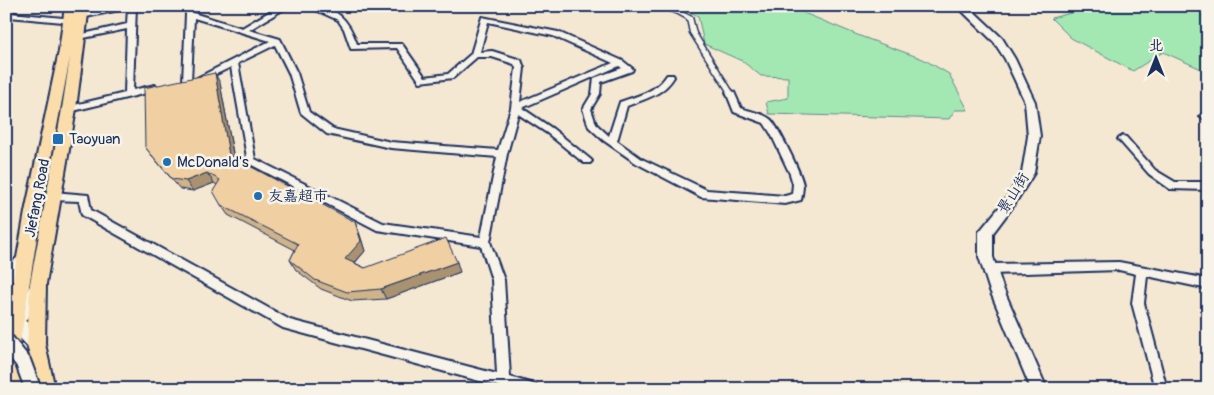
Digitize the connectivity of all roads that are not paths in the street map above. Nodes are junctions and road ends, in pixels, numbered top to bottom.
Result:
1 (126, 6) edge
2 (132, 6) edge
3 (285, 6) edge
4 (311, 6) edge
5 (655, 6) edge
6 (962, 6) edge
7 (189, 10) edge
8 (6, 11) edge
9 (76, 12) edge
10 (131, 26) junction
11 (243, 30) junction
12 (79, 37) junction
13 (277, 41) junction
14 (475, 55) junction
15 (234, 63) junction
16 (620, 63) junction
17 (670, 77) dead end
18 (187, 81) junction
19 (178, 83) edge
20 (168, 85) edge
21 (730, 92) joint
22 (130, 94) junction
23 (515, 108) junction
24 (69, 109) junction
25 (1123, 139) dead end
26 (612, 142) junction
27 (502, 154) junction
28 (586, 161) dead end
29 (1208, 186) edge
30 (53, 196) junction
31 (485, 242) junction
32 (26, 258) junction
33 (990, 269) junction
34 (1142, 271) junction
35 (6, 278) edge
36 (38, 284) junction
37 (1208, 284) edge
38 (9, 322) edge
39 (6, 340) edge
40 (36, 344) junction
41 (7, 360) edge
42 (504, 381) junction
43 (14, 387) edge
44 (33, 389) edge
45 (46, 389) edge
46 (532, 389) edge
47 (1039, 389) edge
48 (1161, 389) edge

1 - 9 street
2 - 10 street
3 - 11 street
4 - 14 street
5 - 21 street
6 - 33 street, 景山街
7 - 11 street
7 - 18 street
8 - 9 street
9 - 12 main road, Jiefang Road
9 - 32 main road, Jiefang Road
10 - 12 street
10 - 22 street
11 - 13 street
12 - 24 main road, Jiefang Road
13 - 15 street
13 - 27 street
14 - 16 street
14 - 23 street
15 - 18 street
15 - 31 street
16 - 23 street
16 - 26 street
17 - 26 street
18 - 19 street
20 - 22 street
21 - 26 street
22 - 24 street
23 - 27 street
23 - 28 street
24 - 30 main road, Jiefang Road
25 - 29 street
27 - 31 street
30 - 36 main road, Jiefang Road
30 - 42 street
31 - 42 street
32 - 35 main road
32 - 38 main road, Jiefang Road
33 - 34 street
33 - 47 street, 景山街
34 - 37 street
34 - 48 street
36 - 38 main road
36 - 40 main road, Jiefang Road
38 - 40 main road
38 - 41 main road, Jiefang Road
39 - 44 main road, bridge
40 - 45 main road, Jiefang Road
41 - 43 main road, Jiefang Road
42 - 46 street

